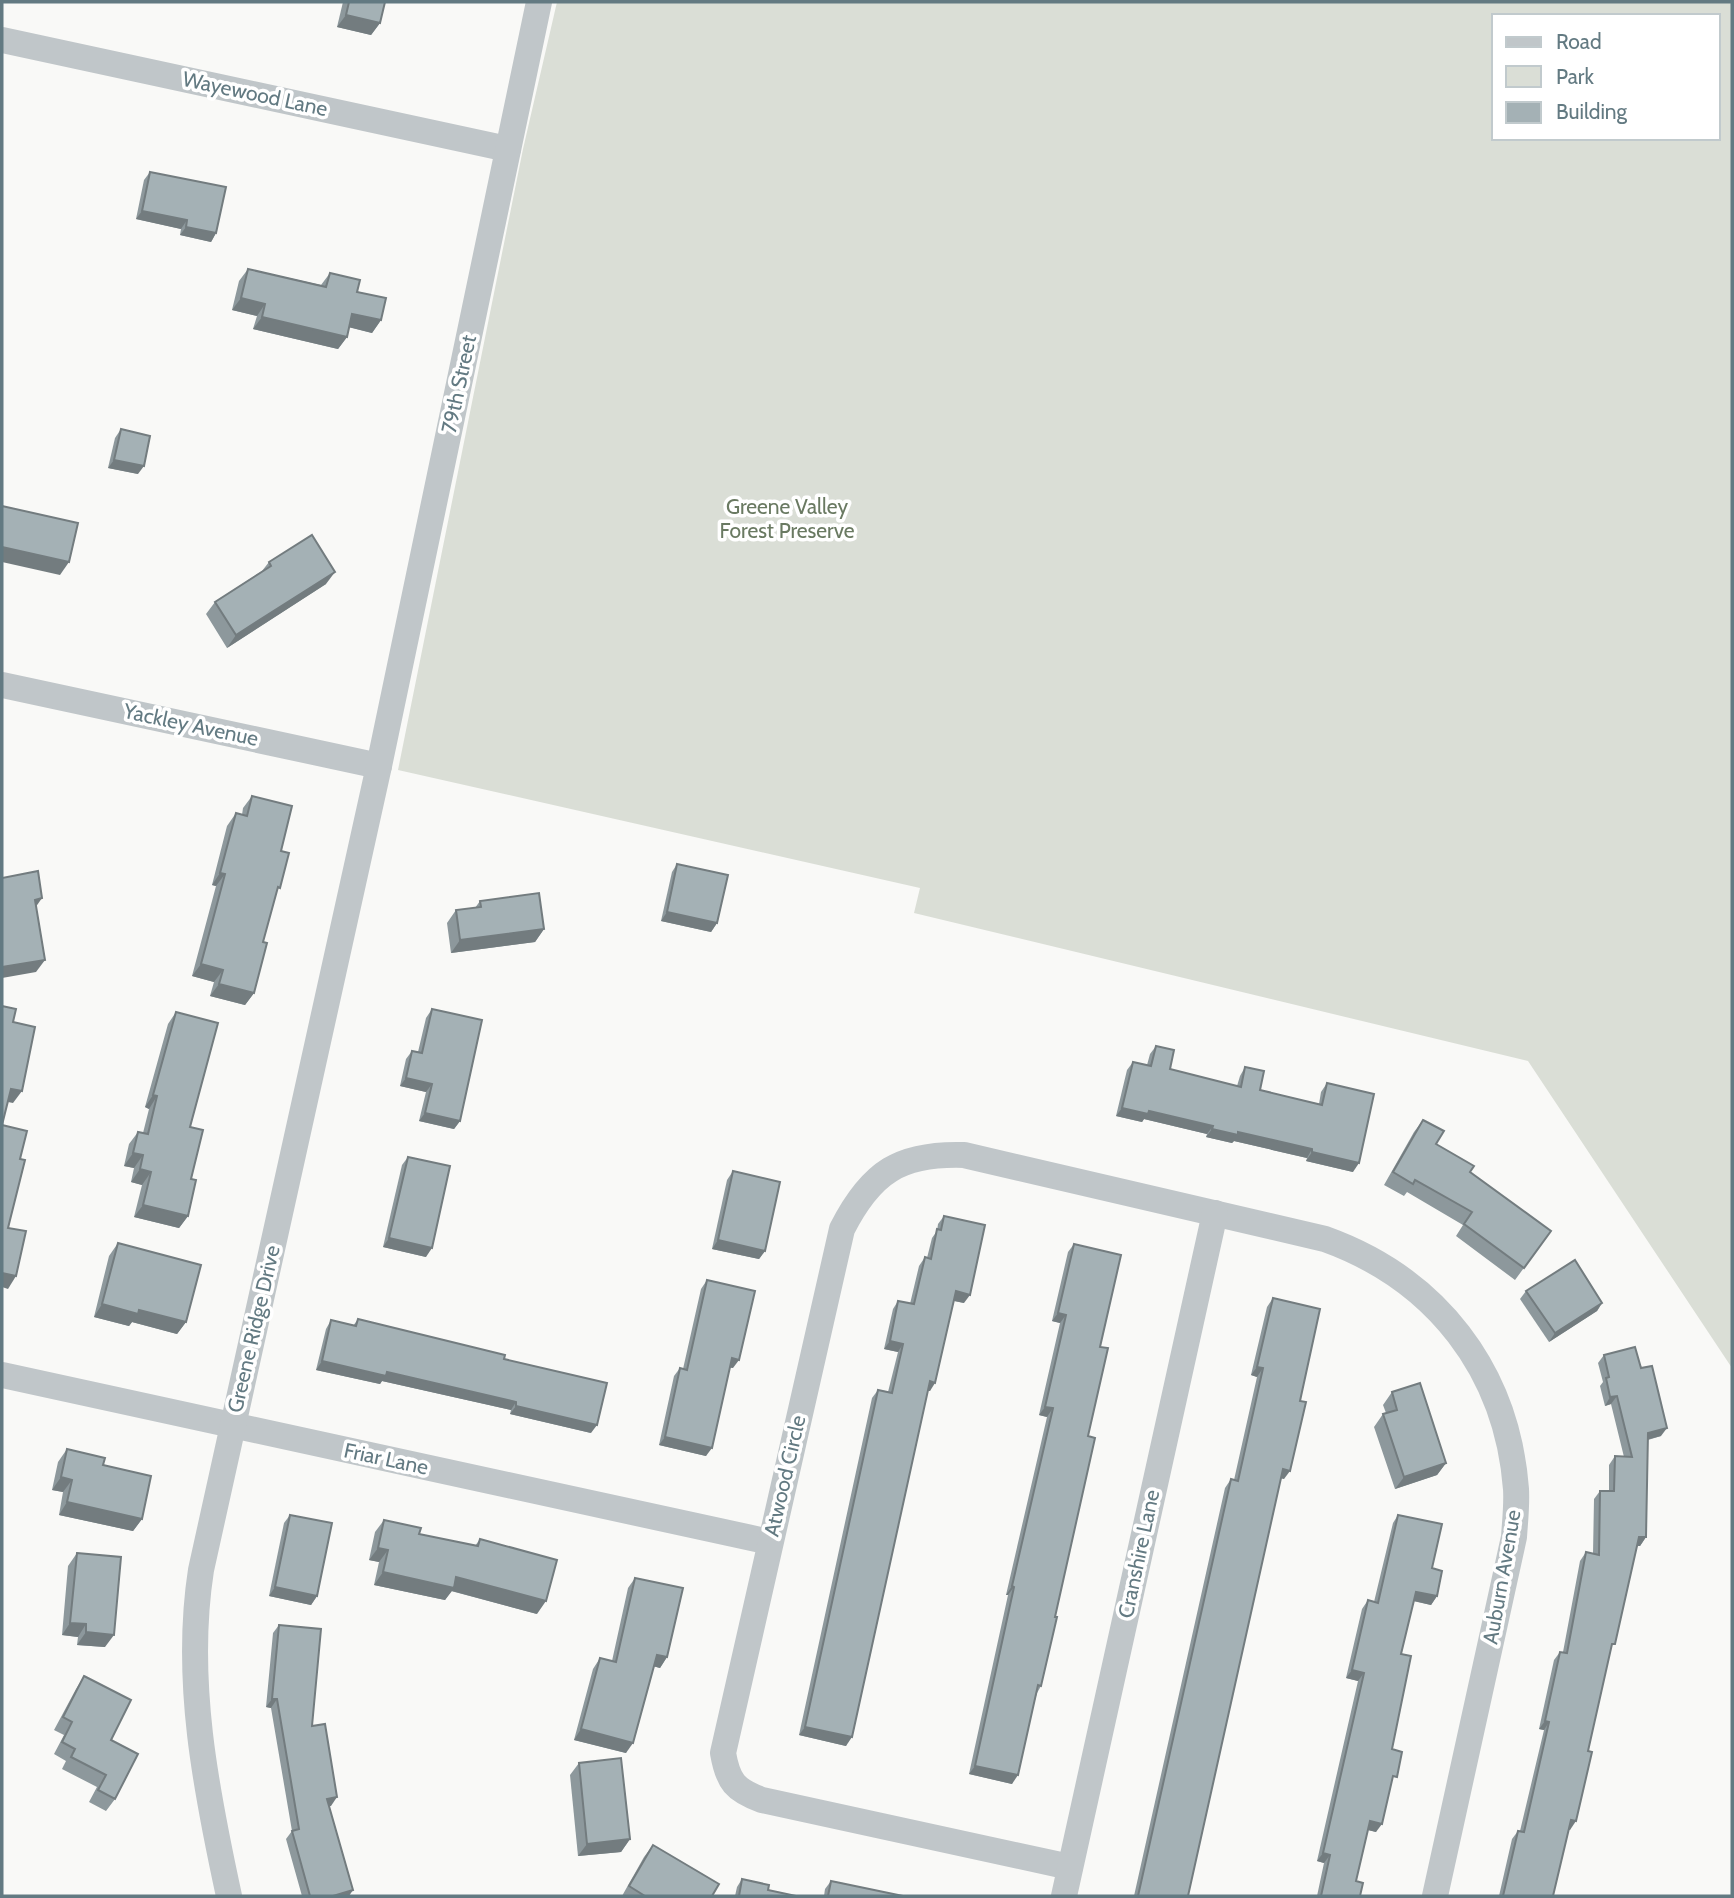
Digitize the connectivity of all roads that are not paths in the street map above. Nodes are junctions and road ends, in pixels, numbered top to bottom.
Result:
1 (539, 2) edge
2 (2, 40) edge
3 (508, 149) junction
4 (2, 685) edge
5 (379, 765) junction
6 (1214, 1213) junction
7 (2, 1375) edge
8 (232, 1426) junction
9 (770, 1542) junction
10 (1070, 1867) junction
11 (229, 1896) edge
12 (1064, 1896) edge
13 (1435, 1896) edge

1 - 3 street, 79th Street
2 - 3 street, Wayewood Lane
3 - 5 street, 79th Street
4 - 5 street, Yackley Avenue
5 - 8 street, Greene Ridge Drive
6 - 9 street, Atwood Circle
6 - 10 street, Cranshire Lane
6 - 13 street, Auburn Avenue
7 - 8 street, Friar Lane
8 - 9 street, Friar Lane
8 - 11 street, Greene Ridge Drive
9 - 10 street, Atwood Circle
10 - 12 street, Cranshire Lane

